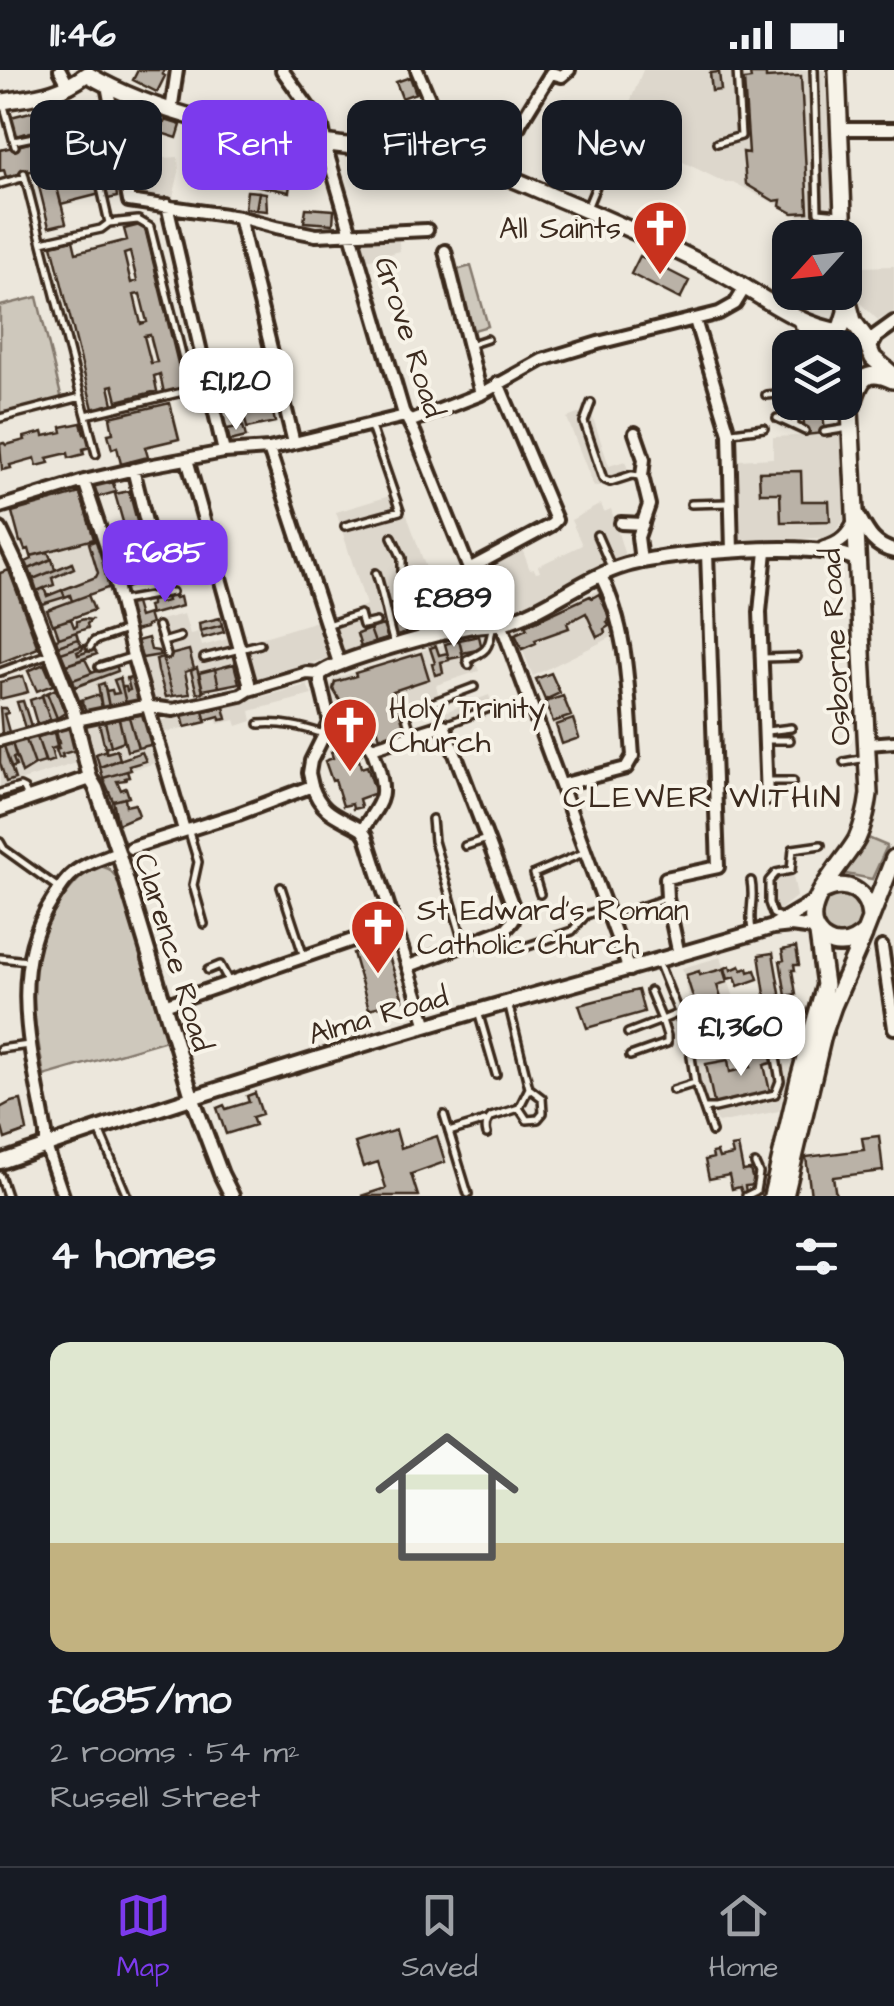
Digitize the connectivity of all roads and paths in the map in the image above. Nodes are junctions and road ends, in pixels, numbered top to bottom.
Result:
1 (60, 70) edge
2 (178, 70) edge
3 (282, 70) edge
4 (417, 70) edge
5 (570, 70) edge
6 (737, 70) edge
7 (814, 70) edge
8 (836, 70) edge
9 (88, 72) edge
10 (551, 72) edge
11 (106, 85) junction
12 (69, 88) junction
13 (303, 100) edge
14 (430, 100) edge
15 (1, 102) edge
16 (171, 111) junction
17 (182, 114) edge
18 (522, 120) edge
19 (839, 129) junction
20 (894, 129) edge
21 (327, 143) joint
22 (716, 143) dead end
23 (347, 145) edge
24 (522, 183) edge
25 (0, 184) edge
26 (595, 190) edge
27 (167, 205) junction
28 (586, 211) junction
29 (843, 214) junction
30 (239, 217) junction
31 (843, 220) edge
32 (109, 223) junction
33 (428, 230) dead end
34 (352, 234) junction
35 (42, 242) junction
36 (445, 251) dead end
37 (746, 286) junction
38 (851, 310) edge
39 (791, 315) junction
40 (695, 320) junction
41 (892, 324) edge
42 (808, 330) edge
43 (834, 330) edge
44 (844, 330) edge
45 (858, 330) junction
46 (862, 334) edge
47 (487, 338) dead end
48 (469, 344) junction
49 (869, 349) junction
50 (894, 378) edge
51 (862, 381) edge
52 (498, 383) junction
53 (481, 394) junction
54 (772, 394) edge
55 (766, 395) dead end
56 (82, 397) junction
57 (591, 403) dead end
58 (86, 415) junction
59 (0, 418) edge
60 (407, 419) junction
61 (782, 420) edge
62 (795, 420) edge
63 (851, 420) edge
64 (370, 424) junction
65 (795, 426) junction
66 (764, 428) dead end
67 (852, 428) junction
68 (804, 431) dead end
69 (636, 432) dead end
70 (824, 432) dead end
71 (729, 433) junction
72 (294, 443) junction
73 (269, 450) junction
74 (224, 452) junction
75 (96, 454) dead end
76 (187, 460) junction
77 (133, 470) junction
78 (642, 476) junction
79 (84, 482) junction
80 (731, 503) junction
81 (690, 504) dead end
82 (0, 508) edge
83 (856, 516) junction
84 (621, 523) dead end
85 (643, 524) junction
86 (345, 526) dead end
87 (0, 530) edge
88 (392, 536) dead end
89 (596, 536) dead end
90 (152, 546) dead end
91 (766, 550) junction
92 (817, 550) junction
93 (894, 550) edge
94 (732, 552) junction
95 (707, 553) junction
96 (14, 558) junction
97 (858, 561) junction
98 (641, 562) junction
99 (0, 565) edge
100 (469, 569) junction
101 (376, 573) dead end
102 (607, 573) junction
103 (172, 592) dead end
104 (119, 602) junction
105 (376, 622) dead end
106 (493, 624) junction
107 (327, 625) junction
108 (158, 626) dead end
109 (126, 630) junction
110 (180, 638) dead end
111 (423, 639) junction
112 (164, 642) junction
113 (260, 644) dead end
114 (90, 647) dead end
115 (395, 647) junction
116 (240, 649) junction
117 (52, 653) junction
118 (134, 656) junction
119 (167, 656) dead end
120 (797, 657) dead end
121 (204, 658) dead end
122 (761, 658) junction
123 (340, 663) junction
124 (469, 664) dead end
125 (99, 666) dead end
126 (0, 672) edge
127 (320, 674) junction
128 (474, 687) dead end
129 (249, 690) junction
130 (178, 696) dead end
131 (149, 707) junction
132 (182, 708) junction
133 (486, 709) dead end
134 (76, 720) junction
135 (260, 724) dead end
136 (444, 725) junction
137 (327, 728) junction
138 (791, 728) dead end
139 (411, 736) junction
140 (764, 736) junction
141 (790, 740) dead end
142 (0, 741) edge
143 (894, 742) edge
144 (372, 748) junction
145 (868, 751) junction
146 (844, 762) dead end
147 (90, 778) junction
148 (793, 781) dead end
149 (766, 782) junction
150 (561, 785) junction
151 (312, 786) junction
152 (0, 793) edge
153 (30, 799) junction
154 (767, 799) dead end
155 (0, 809) edge
156 (432, 820) dead end
157 (186, 830) junction
158 (362, 830) junction
159 (487, 839) junction
160 (0, 842) edge
161 (821, 845) dead end
162 (466, 846) dead end
163 (124, 850) junction
164 (586, 852) junction
165 (894, 858) edge
166 (751, 881) dead end
167 (282, 887) dead end
168 (60, 889) junction
169 (540, 894) dead end
170 (818, 897) junction
171 (667, 898) junction
172 (606, 908) junction
173 (626, 912) dead end
174 (778, 922) junction
175 (204, 924) dead end
176 (396, 925) junction
177 (867, 926) junction
178 (816, 931) junction
179 (752, 933) junction
180 (464, 945) junction
181 (882, 946) dead end
182 (522, 948) dead end
183 (679, 954) junction
184 (304, 957) junction
185 (0, 958) edge
186 (28, 961) junction
187 (658, 961) junction
188 (409, 966) junction
189 (208, 970) dead end
190 (629, 970) junction
191 (229, 982) junction
192 (650, 991) dead end
193 (508, 1003) junction
194 (164, 1005) junction
195 (478, 1012) junction
196 (678, 1013) junction
197 (662, 1020) junction
198 (427, 1026) junction
199 (894, 1028) edge
200 (782, 1032) dead end
201 (628, 1033) dead end
202 (688, 1037) junction
203 (745, 1039) dead end
204 (32, 1045) junction
205 (0, 1049) edge
206 (630, 1056) dead end
207 (496, 1074) dead end
208 (695, 1083) junction
209 (529, 1088) junction
210 (673, 1090) dead end
211 (192, 1097) junction
212 (519, 1108) junction
213 (706, 1108) junction
214 (444, 1115) dead end
215 (488, 1120) junction
216 (98, 1128) junction
217 (449, 1132) junction
218 (712, 1132) dead end
219 (487, 1134) dead end
220 (46, 1146) junction
221 (0, 1162) edge
222 (755, 1164) dead end
223 (0, 1175) edge
224 (468, 1194) edge
225 (7, 1196) edge
226 (64, 1196) edge
227 (127, 1196) edge
228 (232, 1196) edge
229 (746, 1196) edge
230 (772, 1196) edge
231 (785, 1196) edge

1 - 12 street
2 - 16 street
3 - 13 street, Grove Road
4 - 14 street
5 - 10 street
6 - 22 lane
7 - 29 lane
8 - 19 main road
9 - 11 main road
9 - 12 main road
10 - 18 street
11 - 16 main road
11 - 27 street
12 - 15 main road
15 - 32 lane
16 - 17 main road
19 - 20 street
19 - 29 main road
21 - 23 main road
21 - 34 street, Grove Road
24 - 28 main road
25 - 35 lane
26 - 28 lane
27 - 30 street
27 - 74 street
28 - 37 main road
29 - 31 main road
30 - 34 street
30 - 72 street
32 - 35 lane
32 - 58 lane
33 - 34 street
34 - 60 street, Grove Road
35 - 56 lane
36 - 48 street
37 - 39 main road
37 - 40 street
38 - 45 main road
39 - 42 main road
39 - 43 main road
40 - 52 street
40 - 71 street
41 - 45 street
41 - 49 street
44 - 45 main road
46 - 49 main road
47 - 48 lane
48 - 53 street
49 - 50 main road
50 - 51 main road
52 - 53 street
52 - 100 street
53 - 60 street
54 - 55 lane
56 - 58 lane
56 - 59 lane
57 - 78 lane
58 - 75 lane
60 - 64 street
60 - 100 street, Grove Road
61 - 65 lane
62 - 65 lane
63 - 67 main road, Osborne Road
64 - 72 street
64 - 86 lane
65 - 68 lane
66 - 71 lane
67 - 70 lane
67 - 83 main road, Osborne Road
69 - 78 street
71 - 80 street
72 - 73 street
73 - 74 street
73 - 107 street
74 - 76 street
76 - 77 street
76 - 116 street
77 - 79 street
77 - 90 street
78 - 85 street
79 - 82 street
79 - 104 street
80 - 81 lane
80 - 94 street
83 - 92 street
83 - 93 street
83 - 97 main road, Osborne Road
84 - 85 street
85 - 98 street
87 - 96 street, Clarence Road
88 - 111 lane
89 - 102 lane
91 - 92 street
91 - 94 street
91 - 122 street
92 - 97 street
94 - 95 street
95 - 98 street
95 - 171 street
96 - 99 street
96 - 117 street, Clarence Road
97 - 145 main road, Osborne Road
98 - 102 street
100 - 106 street, Grove Road
101 - 115 lane
102 - 106 street
102 - 150 street
103 - 104 lane
104 - 109 street
105 - 107 lane
106 - 111 street
106 - 124 lane
106 - 150 street, Grove Road
107 - 123 street
108 - 112 lane
109 - 114 lane
109 - 118 street
110 - 112 lane
111 - 115 street
112 - 119 lane
113 - 116 lane
115 - 123 street
116 - 121 lane
116 - 129 street
117 - 126 lane
117 - 134 street, Clarence Road
118 - 125 lane
118 - 131 street
120 - 122 lane
122 - 140 street
123 - 127 street
127 - 129 street
127 - 137 street
128 - 139 lane
129 - 132 street
130 - 132 lane
131 - 132 street
131 - 134 street
131 - 157 street
133 - 136 lane
134 - 142 street
134 - 147 street, Clarence Road
135 - 137 lane
136 - 139 street
136 - 159 street
137 - 144 street
137 - 151 street
138 - 140 lane
139 - 144 street
140 - 141 lane
140 - 149 street
143 - 145 street
144 - 158 street
145 - 146 lane
145 - 170 main road, Osborne Road
147 - 153 street
147 - 163 street, Clarence Road
148 - 149 lane
149 - 154 street
150 - 164 street, Grove Road
151 - 157 street
151 - 158 street
152 - 153 lane
153 - 155 street
156 - 180 lane
157 - 163 street
157 - 175 lane
158 - 176 street
159 - 162 lane
159 - 180 street
160 - 168 lane
161 - 174 lane
163 - 168 street
163 - 194 street, Clarence Road
164 - 169 lane
164 - 172 street, Grove Road
165 - 177 main road
166 - 179 lane
167 - 184 lane
168 - 186 street
170 - 174 street, Alma Road
170 - 177 main road
170 - 178 main road
171 - 173 lane
171 - 183 street
172 - 182 lane
172 - 190 street, Grove Road
174 - 178 street, Alma Road
174 - 179 street, Alma Road
176 - 184 street
176 - 188 street
177 - 178 main road
177 - 231 main road
178 - 230 main road
179 - 183 street, Alma Road
180 - 188 street
181 - 199 street
183 - 187 street, Alma Road
184 - 191 street
185 - 186 lane
186 - 204 street
187 - 190 street, Alma Road
187 - 196 lane
188 - 198 street
189 - 191 lane
190 - 193 street, Alma Road
191 - 194 street
192 - 197 lane
193 - 195 street, Alma Road
193 - 209 lane
194 - 211 street, Clarence Road
195 - 198 street, Alma Road
195 - 207 lane
196 - 197 lane
196 - 202 lane
197 - 201 lane
197 - 206 lane
198 - 211 street, Alma Road
200 - 213 lane
202 - 203 lane
202 - 208 lane
204 - 205 lane
204 - 220 street
208 - 210 lane
208 - 213 lane
209 - 212 lane
209 - 212 lane
211 - 216 street, Alma Road
211 - 228 street, Clarence Road
212 - 215 lane
213 - 218 lane
214 - 217 lane
215 - 217 lane
215 - 219 lane
216 - 220 street, Alma Road
216 - 227 lane
217 - 224 lane
220 - 221 street, Alma Road
220 - 226 street
222 - 229 lane
223 - 225 lane

